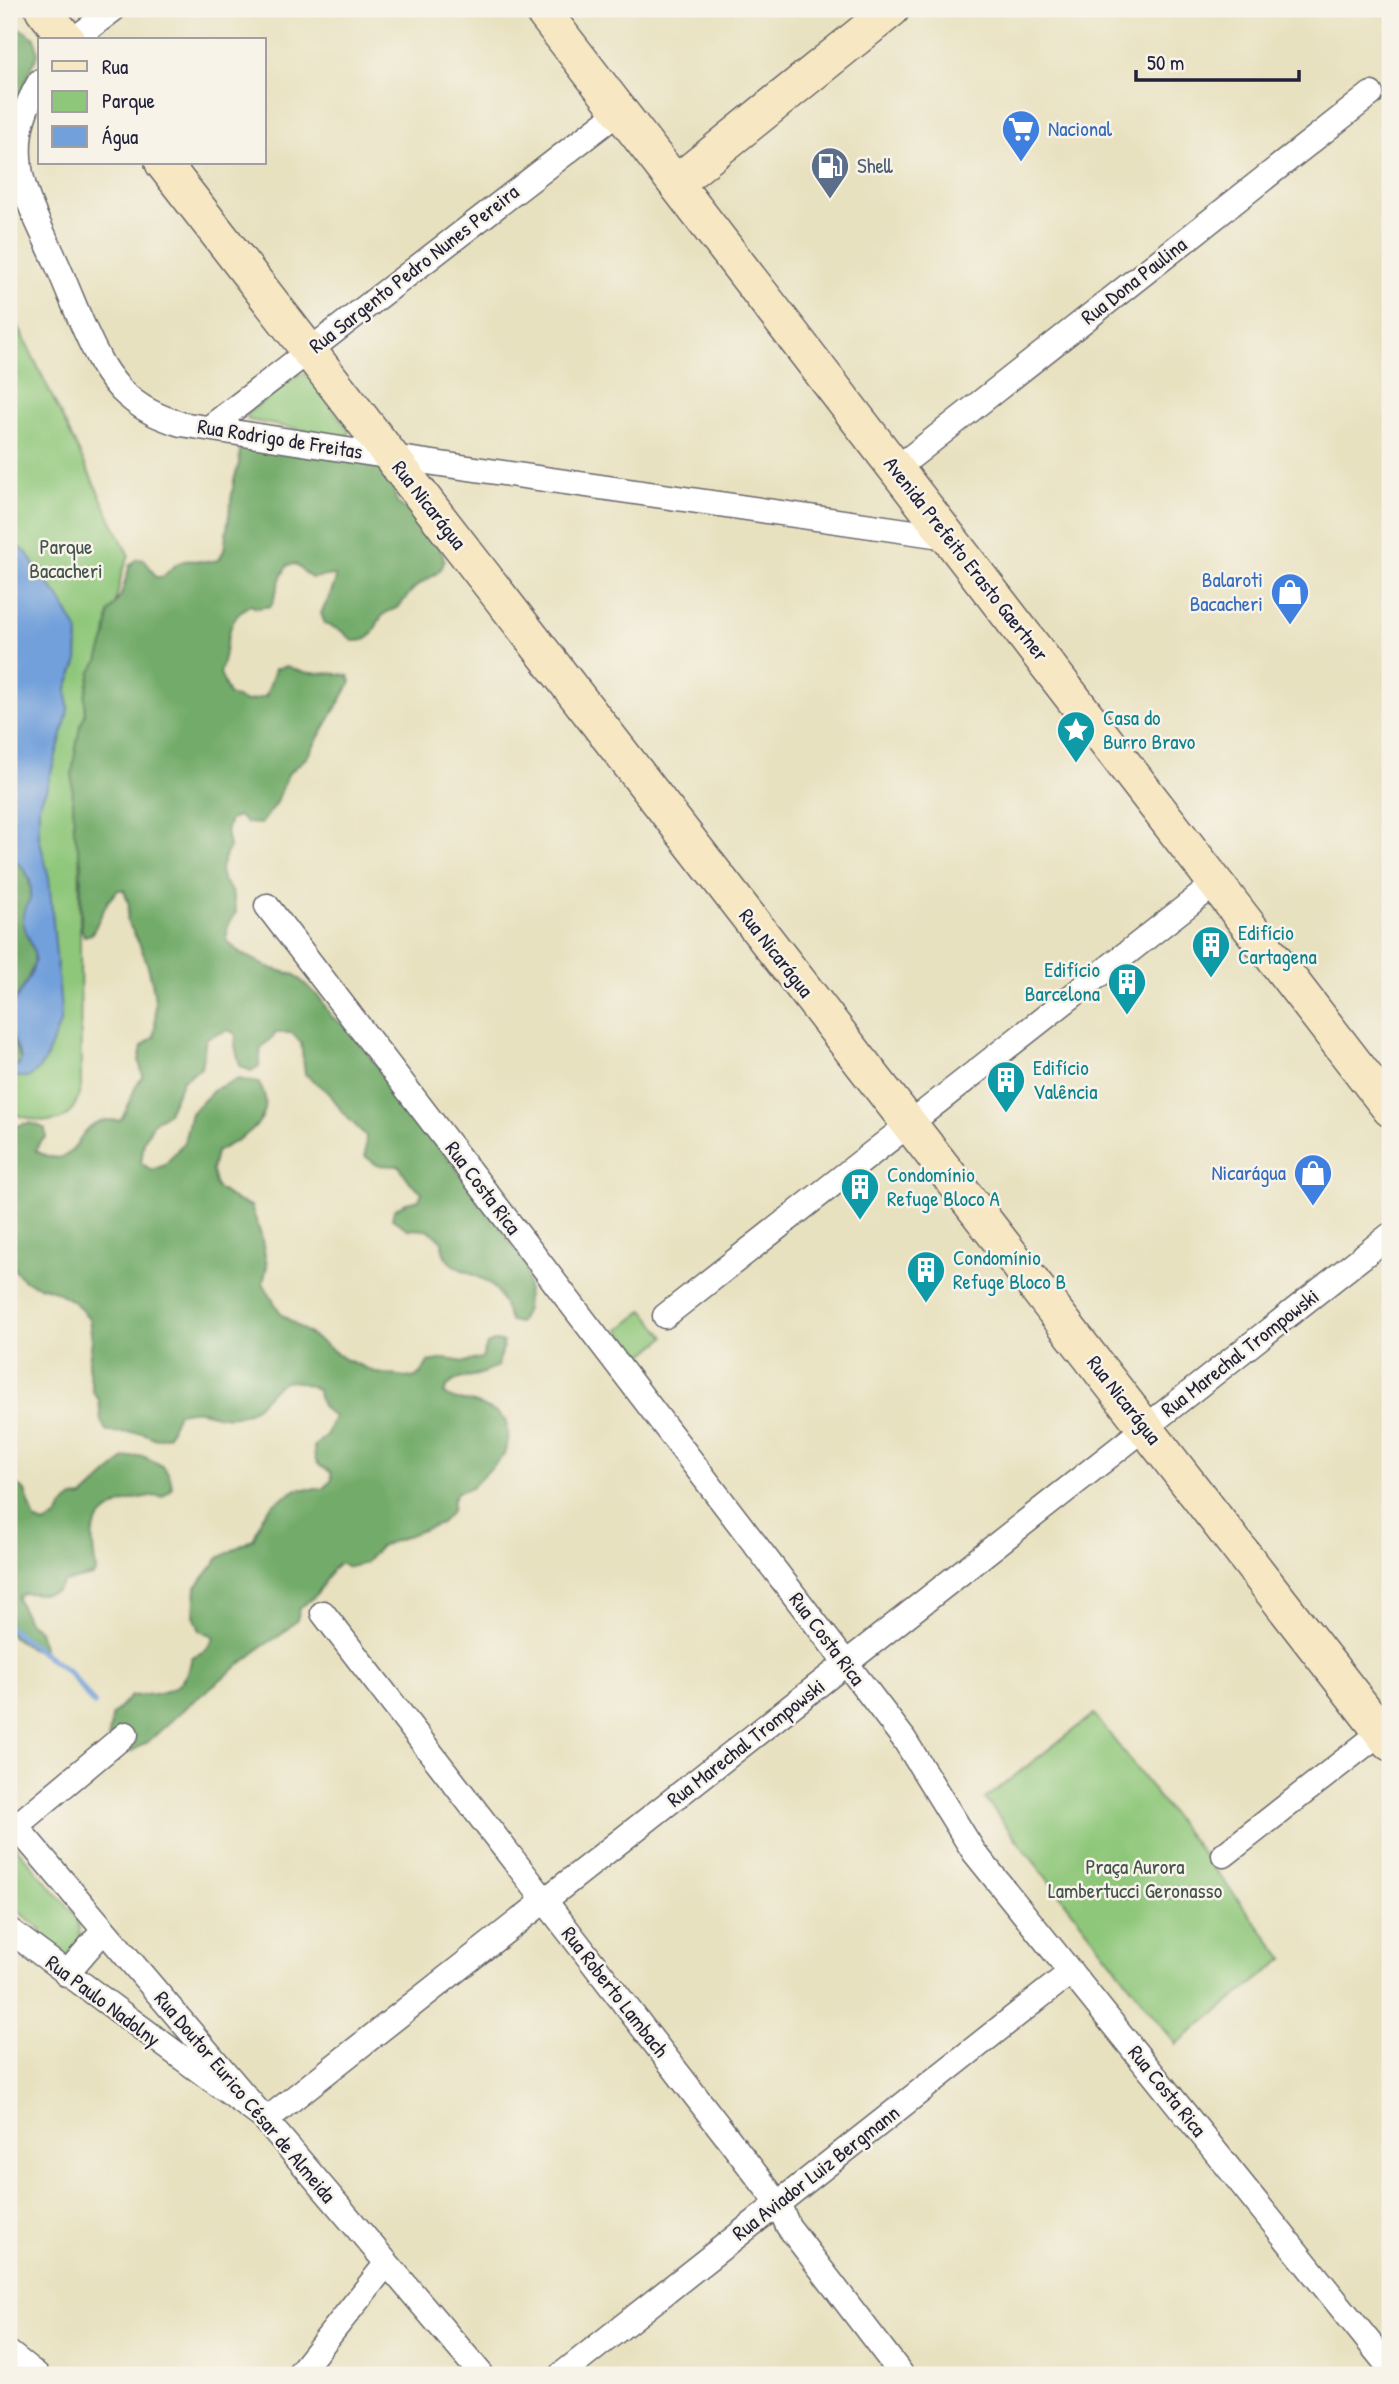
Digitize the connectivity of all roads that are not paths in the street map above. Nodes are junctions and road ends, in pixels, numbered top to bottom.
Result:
1 (43, 9) edge
2 (114, 9) edge
3 (541, 9) edge
4 (892, 9) edge
5 (65, 38) edge
6 (76, 38) edge
7 (38, 85) edge
8 (1371, 94) dead end
9 (620, 111) junction
10 (164, 164) edge
11 (676, 183) junction
12 (309, 351) junction
13 (209, 428) junction
14 (392, 457) junction
15 (896, 469) junction
16 (948, 537) junction
17 (1216, 883) junction
18 (267, 906) dead end
19 (1390, 1109) edge
20 (909, 1124) junction
21 (1390, 1235) edge
22 (665, 1316) dead end
23 (1145, 1427) junction
24 (323, 1613) dead end
25 (846, 1663) junction
26 (1387, 1733) edge
27 (126, 1734) dead end
28 (12, 1822) edge
29 (1224, 1855) dead end
30 (545, 1901) junction
31 (9, 1930) edge
32 (104, 1930) junction
33 (1071, 1972) junction
34 (66, 1974) junction
35 (265, 2120) junction
36 (778, 2203) junction
37 (387, 2263) junction
38 (9, 2353) edge
39 (1390, 2368) edge
40 (37, 2375) edge
41 (298, 2375) edge
42 (482, 2375) edge
43 (561, 2375) edge
44 (902, 2375) edge

1 - 5 main road
2 - 6 street
3 - 9 main road, Avenida Prefeito Erasto Gaertner
4 - 11 main road
7 - 13 street, Rua Rodrigo de Freitas
8 - 15 street, Rua Dona Paulina
9 - 11 main road, Avenida Prefeito Erasto Gaertner
9 - 12 street, Rua Sargento Pedro Nunes Pereira
10 - 12 main road, Rua Nicarágua
11 - 15 main road, Avenida Prefeito Erasto Gaertner
12 - 13 street, Rua Sargento Pedro Nunes Pereira
12 - 14 main road, Rua Nicarágua
13 - 14 street, Rua Rodrigo de Freitas
14 - 16 street, Rua Rodrigo de Freitas
14 - 20 main road, Rua Nicarágua
15 - 16 main road, Avenida Prefeito Erasto Gaertner
16 - 17 main road, Avenida Prefeito Erasto Gaertner
17 - 19 main road, Avenida Prefeito Erasto Gaertner
17 - 20 street
18 - 25 street, Rua Costa Rica
20 - 22 street
20 - 23 main road, Rua Nicarágua
21 - 23 street, Rua Marechal Trompowski
23 - 25 street, Rua Marechal Trompowski
23 - 26 main road, Rua Nicarágua
24 - 30 street, Rua Roberto Lambach
25 - 30 street, Rua Marechal Trompowski
25 - 33 street, Rua Costa Rica
26 - 29 street
27 - 28 street
28 - 32 street, Rua Doutor Eurico César de Almeida
30 - 35 street, Rua Marechal Trompowski
30 - 36 street, Rua Roberto Lambach
31 - 34 street, Rua Paulo Nadolny
32 - 34 street
32 - 35 street, Rua Doutor Eurico César de Almeida
33 - 36 street, Rua Aviador Luiz Bergmann
33 - 39 street, Rua Costa Rica
34 - 35 street, Rua Paulo Nadolny
35 - 37 street, Rua Doutor Eurico César de Almeida
36 - 43 street, Rua Aviador Luiz Bergmann
36 - 44 street, Rua Roberto Lambach
37 - 41 street
37 - 42 street, Rua Doutor Eurico César de Almeida
38 - 40 street

